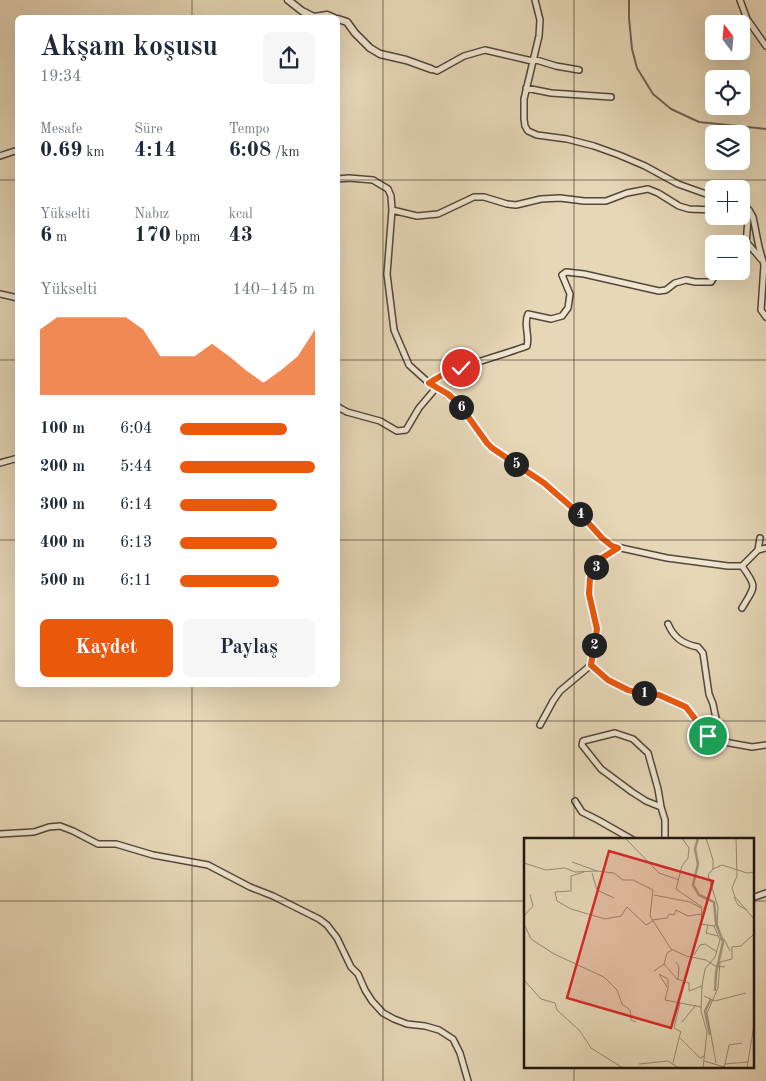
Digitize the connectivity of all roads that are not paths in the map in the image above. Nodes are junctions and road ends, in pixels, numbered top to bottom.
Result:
1 (288, 0) edge
2 (535, 0) edge
3 (740, 0) edge
4 (310, 15) edge
5 (340, 19) edge
6 (766, 46) edge
7 (533, 60) junction
8 (431, 69) joint
9 (579, 70) dead end
10 (526, 88) junction
11 (611, 97) dead end
12 (15, 151) edge
13 (0, 156) edge
14 (340, 179) edge
15 (705, 194) edge
16 (392, 210) junction
17 (705, 210) edge
18 (750, 212) edge
19 (750, 247) edge
20 (762, 260) junction
21 (712, 280) edge
22 (0, 294) edge
23 (15, 297) edge
24 (766, 318) edge
25 (429, 383) junction
26 (436, 388) junction
27 (340, 407) edge
28 (15, 459) edge
29 (0, 463) edge
30 (760, 538) dead end
31 (618, 548) junction
32 (766, 548) edge
33 (758, 550) junction
34 (742, 566) junction
35 (742, 608) dead end
36 (668, 624) dead end
37 (591, 665) junction
38 (540, 725) dead end
39 (719, 742) junction
40 (766, 745) edge
41 (576, 801) dead end
42 (661, 807) junction
43 (0, 834) edge
44 (630, 838) edge
45 (665, 838) edge
46 (766, 893) edge
47 (754, 897) edge
48 (468, 1081) edge

1 - 4 street
2 - 7 street
3 - 6 street
5 - 8 street
7 - 8 street
7 - 9 street
7 - 10 street
10 - 11 street
10 - 15 street
12 - 13 street
14 - 16 street
16 - 17 street
16 - 25 street
18 - 20 street
19 - 20 street
20 - 24 street
21 - 25 street
22 - 23 street
25 - 26 street
26 - 27 street
26 - 31 street
28 - 29 street
30 - 33 street
31 - 34 street
31 - 37 street
32 - 33 street
33 - 34 street
34 - 35 street
36 - 39 street
37 - 38 street
37 - 39 street
39 - 40 street
41 - 44 street
42 - 42 street
42 - 45 street
43 - 48 street
46 - 47 street

